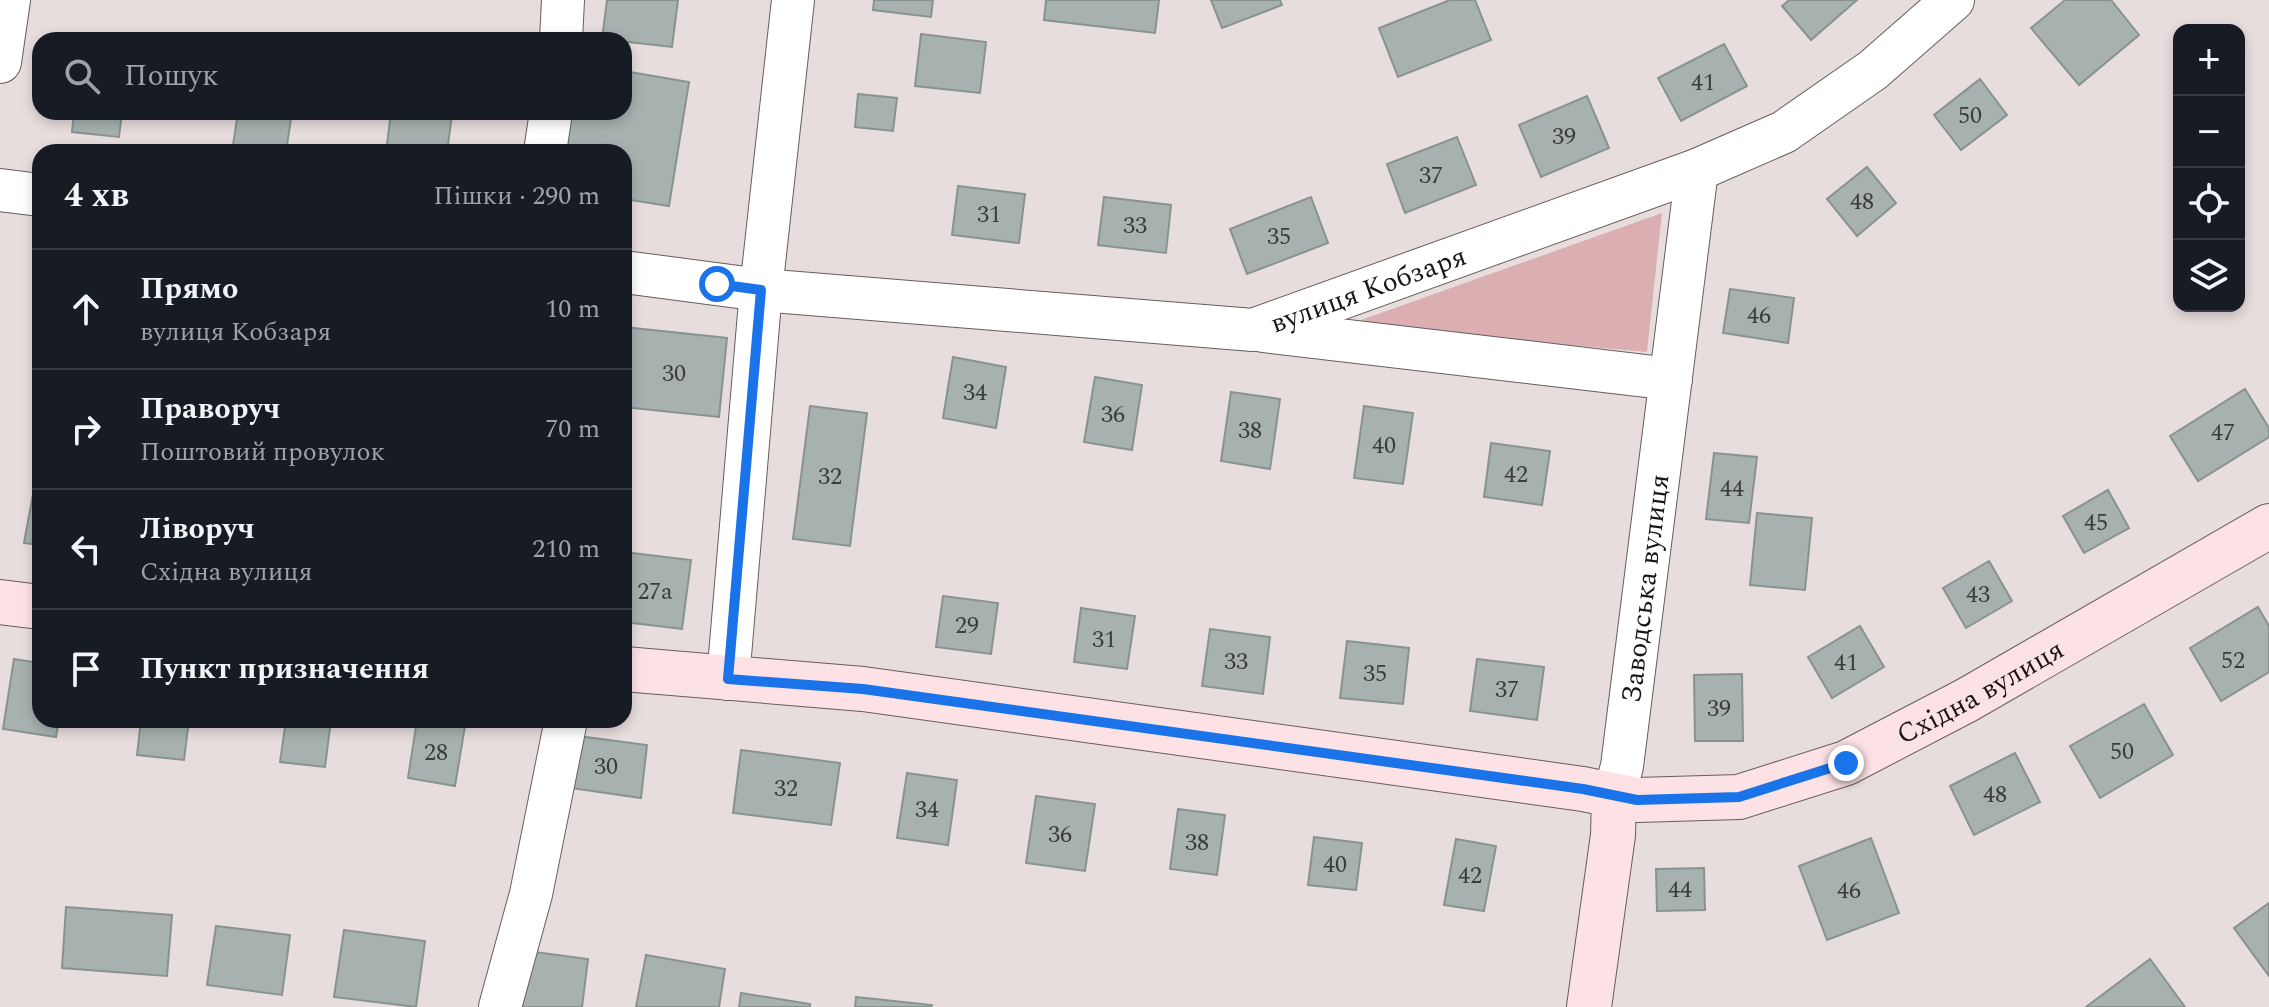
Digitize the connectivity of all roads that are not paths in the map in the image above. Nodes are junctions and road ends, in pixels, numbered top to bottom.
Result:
1 (9, 0) edge
2 (563, 0) edge
3 (793, 0) edge
4 (1953, 0) edge
5 (561, 32) edge
6 (0, 62) edge
7 (550, 120) edge
8 (546, 144) edge
9 (1697, 170) junction
10 (0, 190) edge
11 (32, 194) edge
12 (632, 273) edge
13 (761, 290) junction
14 (1253, 330) junction
15 (1671, 379) junction
16 (2269, 526) edge
17 (0, 602) edge
18 (32, 606) edge
19 (632, 670) edge
20 (728, 679) junction
21 (564, 728) edge
22 (1614, 796) junction
23 (500, 1007) edge
24 (1589, 1007) edge

1 - 6 street
2 - 5 street
3 - 13 street
4 - 9 street, вулиця Кобзаря
7 - 8 street
9 - 14 street, вулиця Кобзаря
9 - 15 street, Заводська вулиця
10 - 11 street
12 - 13 street, вулиця Кобзаря
13 - 14 street, вулиця Кобзаря
13 - 20 street
14 - 15 street
15 - 22 street, Заводська вулиця
16 - 22 street, Східна вулиця
17 - 18 street
19 - 20 street, Східна вулиця
20 - 22 street, Східна вулиця
21 - 23 street
22 - 24 street, Заводська вулиця

